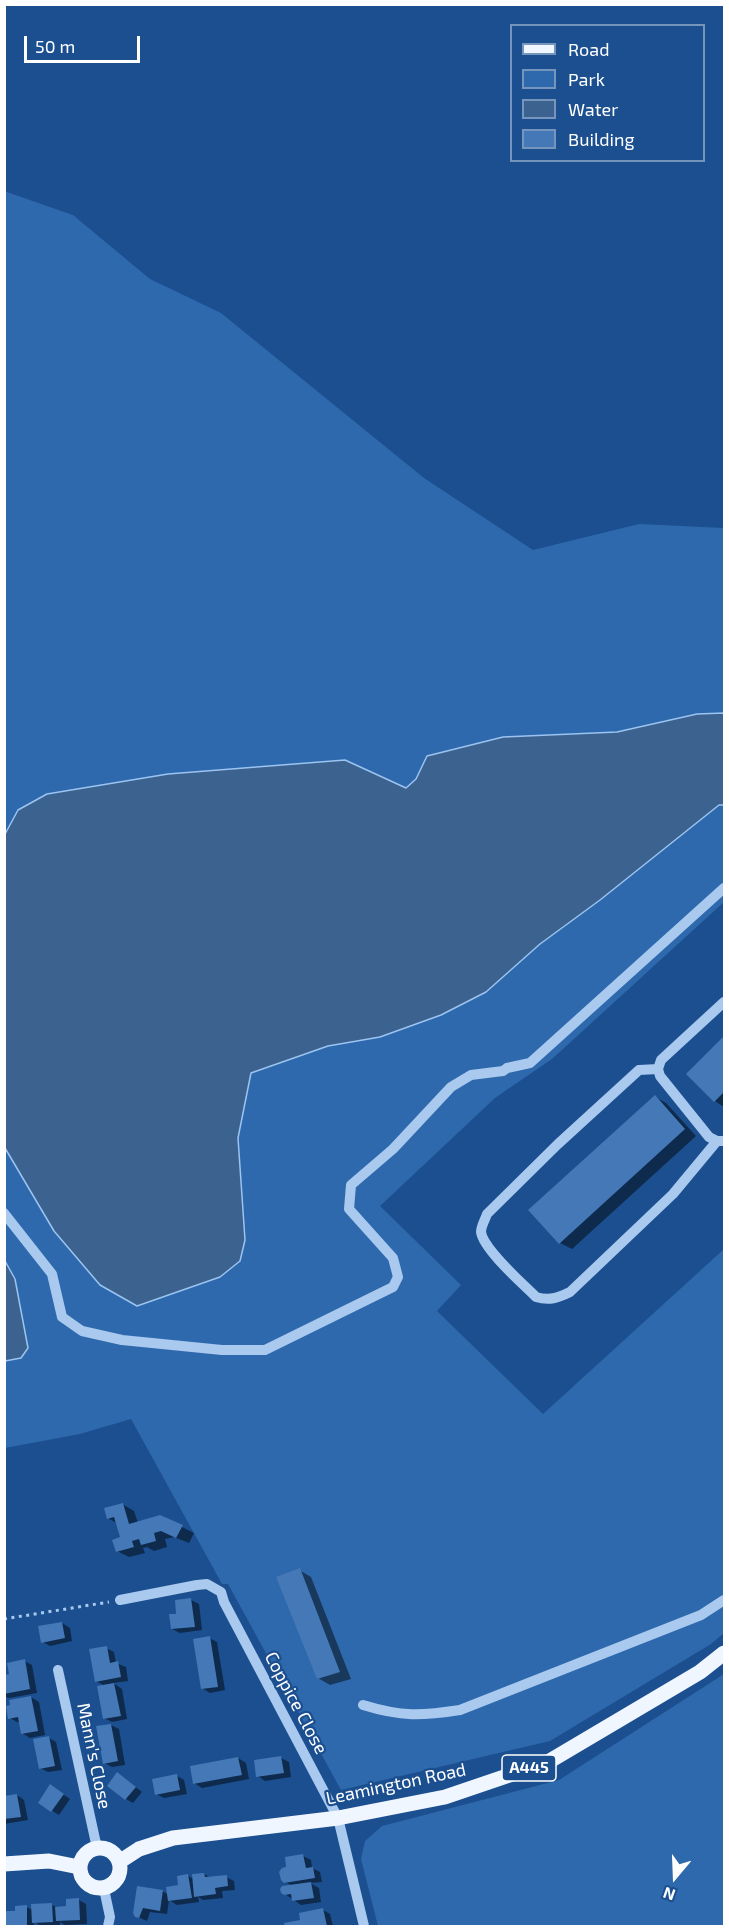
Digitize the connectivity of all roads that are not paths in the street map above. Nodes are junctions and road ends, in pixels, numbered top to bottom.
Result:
1 (724, 888) edge
2 (724, 1002) edge
3 (658, 1069) junction
4 (721, 1141) edge
5 (4, 1214) edge
6 (120, 1600) road end
7 (724, 1600) edge
8 (724, 1653) edge
9 (58, 1670) dead end
10 (363, 1705) dead end
11 (338, 1818) junction
12 (98, 1848) junction
13 (119, 1862) junction
14 (4, 1864) edge
15 (79, 1867) junction
16 (104, 1889) junction
17 (108, 1926) edge
18 (364, 1926) edge

1 - 5 street
2 - 3 street
3 - 4 street
3 - 4 street
6 - 11 street, Coppice Close
7 - 10 street
8 - 11 main road, Leamington Road / A445
9 - 12 street, Mann's Close
11 - 13 main road, Leamington Road / A445
11 - 18 street, Coppice Close
12 - 13 main road
12 - 15 main road
13 - 16 main road
14 - 15 main road
15 - 16 main road
16 - 17 street

